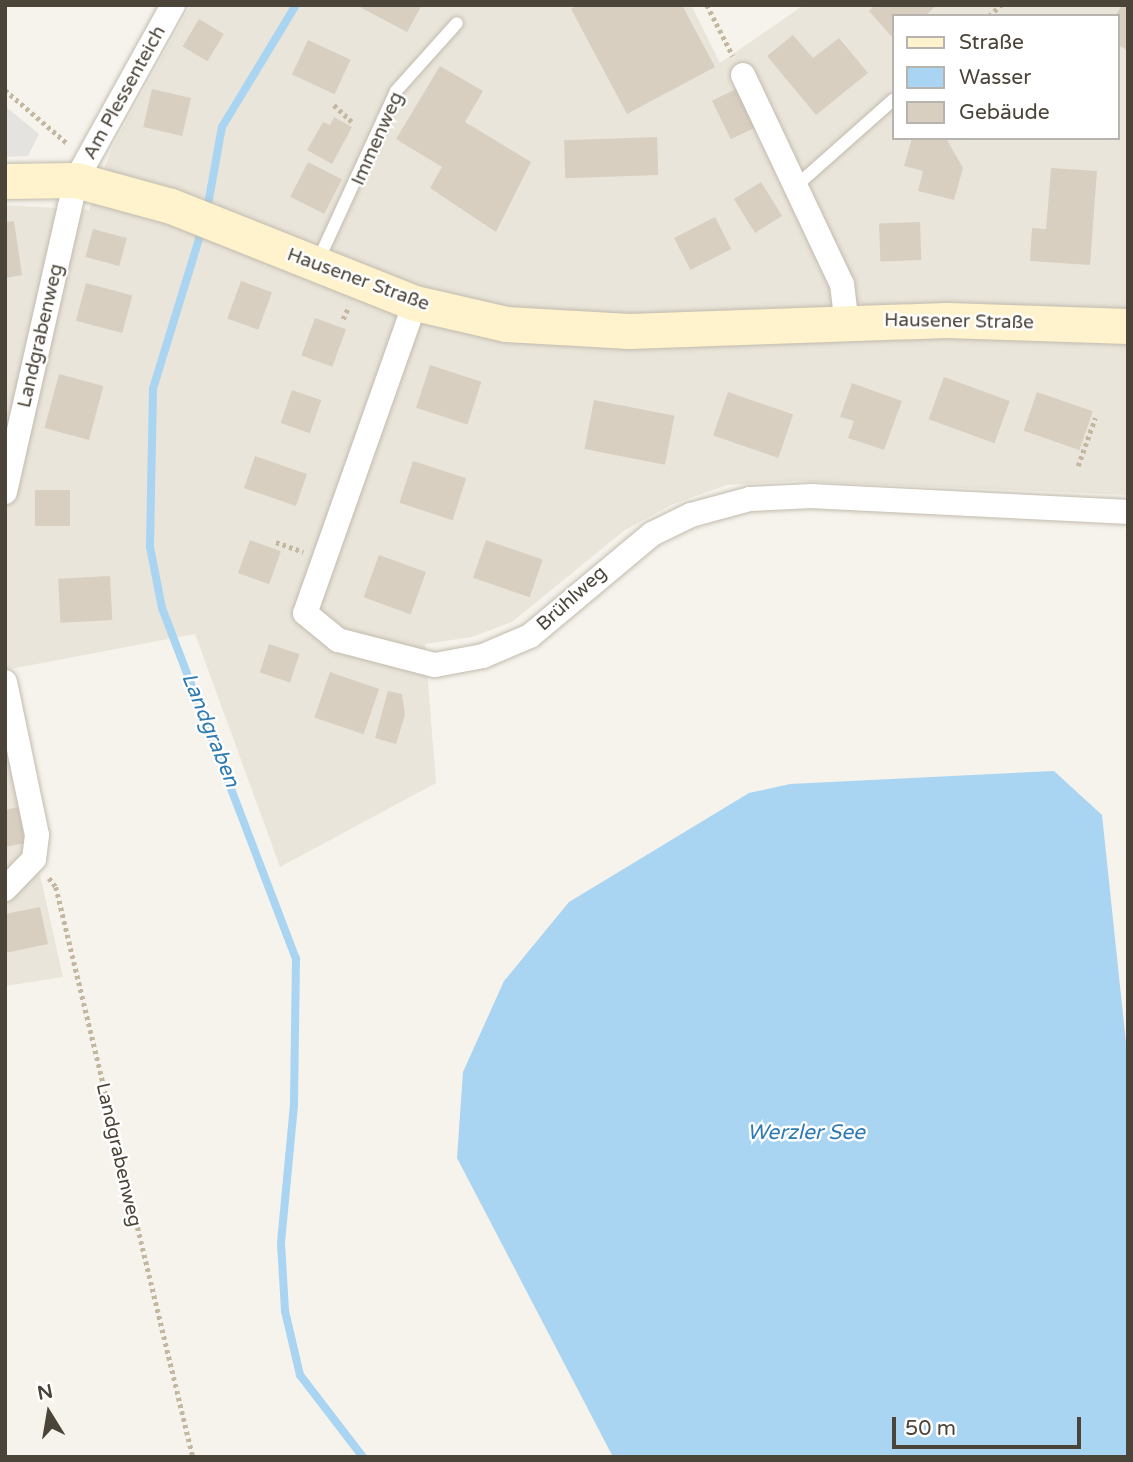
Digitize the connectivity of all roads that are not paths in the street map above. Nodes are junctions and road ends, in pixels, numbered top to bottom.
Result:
1 (173, 5) edge
2 (457, 23) dead end
3 (743, 75) road end
4 (892, 101) edge
5 (81, 170) junction
6 (5, 181) edge
7 (796, 186) junction
8 (315, 266) junction
9 (415, 303) junction
10 (847, 322) junction
11 (1072, 324) junction
12 (1128, 326) edge
13 (1128, 334) edge
14 (5, 492) edge
15 (1128, 512) edge
16 (5, 682) edge
17 (5, 889) edge

1 - 5 street, Am Plessenteich
2 - 8 lane, Immenweg
3 - 7 street
4 - 7 lane
5 - 6 street, Hausener Straße
5 - 8 street, Hausener Straße
5 - 14 street, Landgrabenweg
7 - 10 street
8 - 9 street, Hausener Straße
9 - 10 street, Hausener Straße
9 - 15 street, Brühlweg
10 - 11 street, Hausener Straße
11 - 12 street, Hausener Straße
11 - 13 street, Hausener Straße
16 - 17 street

